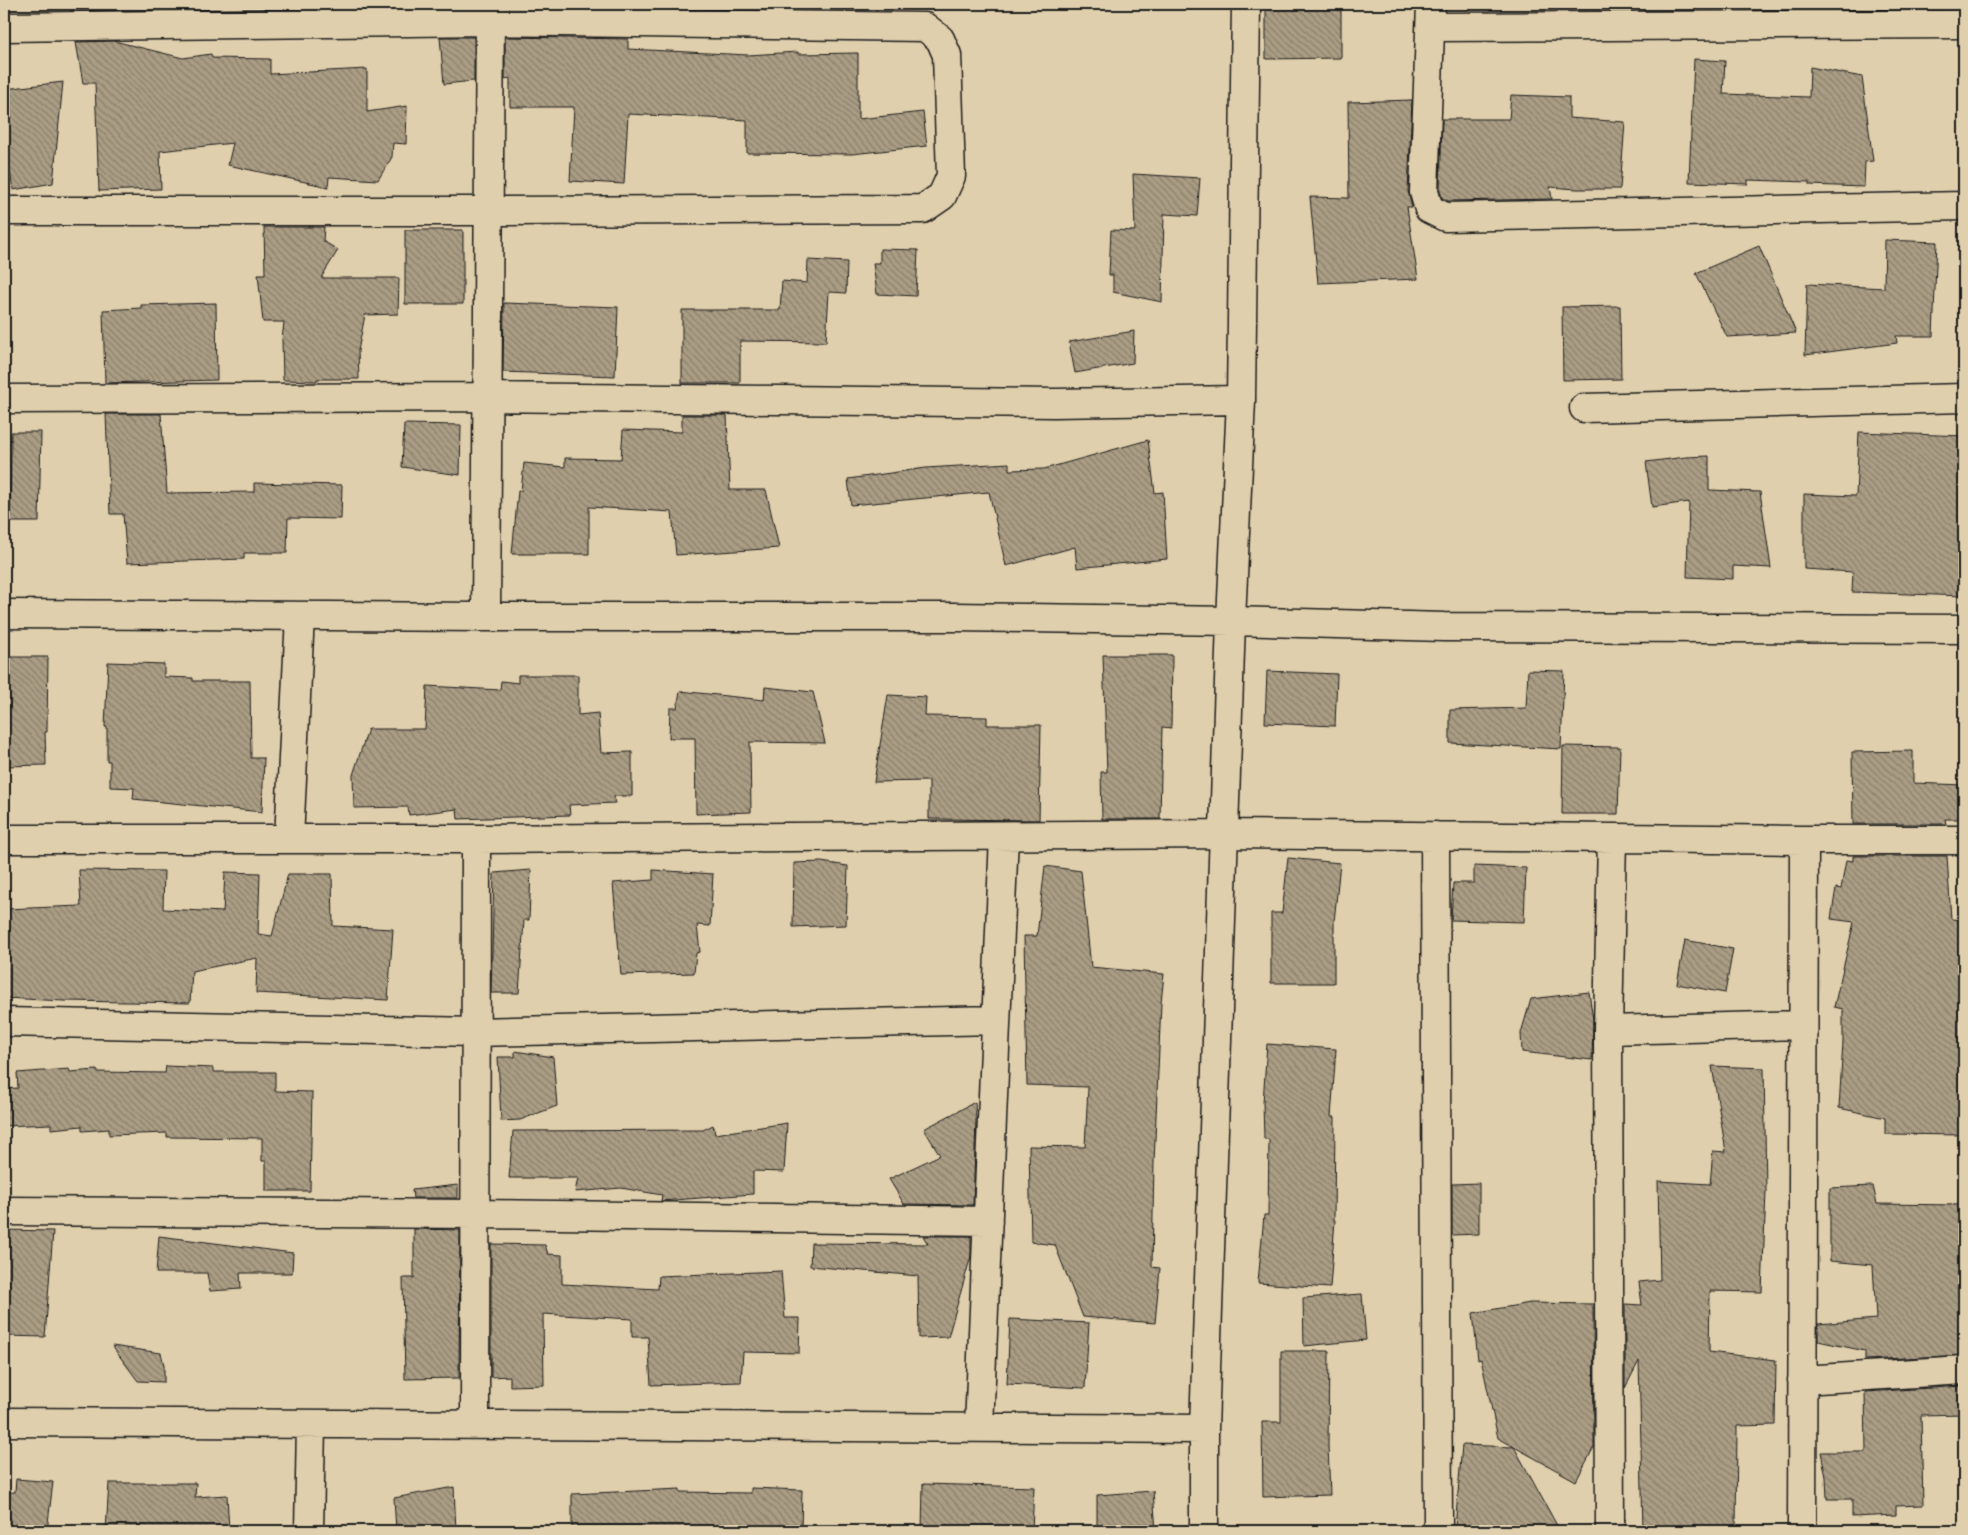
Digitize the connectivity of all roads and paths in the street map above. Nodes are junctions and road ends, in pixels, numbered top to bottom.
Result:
1 (1246, 4) edge
2 (489, 12) edge
3 (1431, 15) edge
4 (1964, 24) edge
5 (4, 27) edge
6 (1964, 206) edge
7 (4, 211) edge
8 (489, 212) junction
9 (488, 397) junction
10 (1964, 398) edge
11 (4, 399) edge
12 (1241, 400) junction
13 (1584, 408) dead end
14 (4, 614) edge
15 (300, 616) junction
16 (486, 617) junction
17 (1231, 620) junction
18 (1964, 629) edge
19 (1224, 834) junction
20 (1004, 836) junction
21 (1435, 836) junction
22 (1612, 838) junction
23 (4, 839) edge
24 (289, 839) junction
25 (476, 840) junction
26 (1804, 840) junction
27 (1964, 840) edge
28 (996, 1020) junction
29 (4, 1022) edge
30 (1803, 1024) junction
31 (1608, 1030) junction
32 (476, 1032) junction
33 (4, 1211) edge
34 (475, 1214) junction
35 (988, 1221) junction
36 (1964, 1370) edge
37 (1802, 1380) junction
38 (4, 1422) edge
39 (311, 1424) junction
40 (475, 1425) junction
41 (979, 1427) junction
42 (1204, 1428) junction
43 (309, 1531) edge
44 (1204, 1531) edge
45 (1438, 1531) edge
46 (1610, 1531) edge
47 (1802, 1531) edge

1 - 12 street
2 - 5 street
2 - 8 street
2 - 8 street
3 - 4 street
3 - 6 street
7 - 8 street
8 - 9 street
9 - 11 street
9 - 12 street
9 - 16 street
10 - 13 street
12 - 17 street
14 - 15 street
15 - 16 street
15 - 24 street
16 - 17 street
17 - 18 street
17 - 19 street
19 - 20 street
19 - 21 street
19 - 42 street
20 - 25 street
20 - 28 street
21 - 22 street
21 - 45 street
22 - 26 street
22 - 31 street
23 - 24 street
24 - 25 street
25 - 32 street
26 - 27 street
26 - 30 street
28 - 32 street
28 - 35 street
29 - 32 street
30 - 31 street
30 - 37 street
31 - 46 street
32 - 34 street
33 - 34 street
34 - 35 street
34 - 40 street
35 - 41 street
36 - 37 street
37 - 47 street
38 - 39 street
39 - 40 street
39 - 43 street
40 - 41 street
41 - 42 street
42 - 44 street

